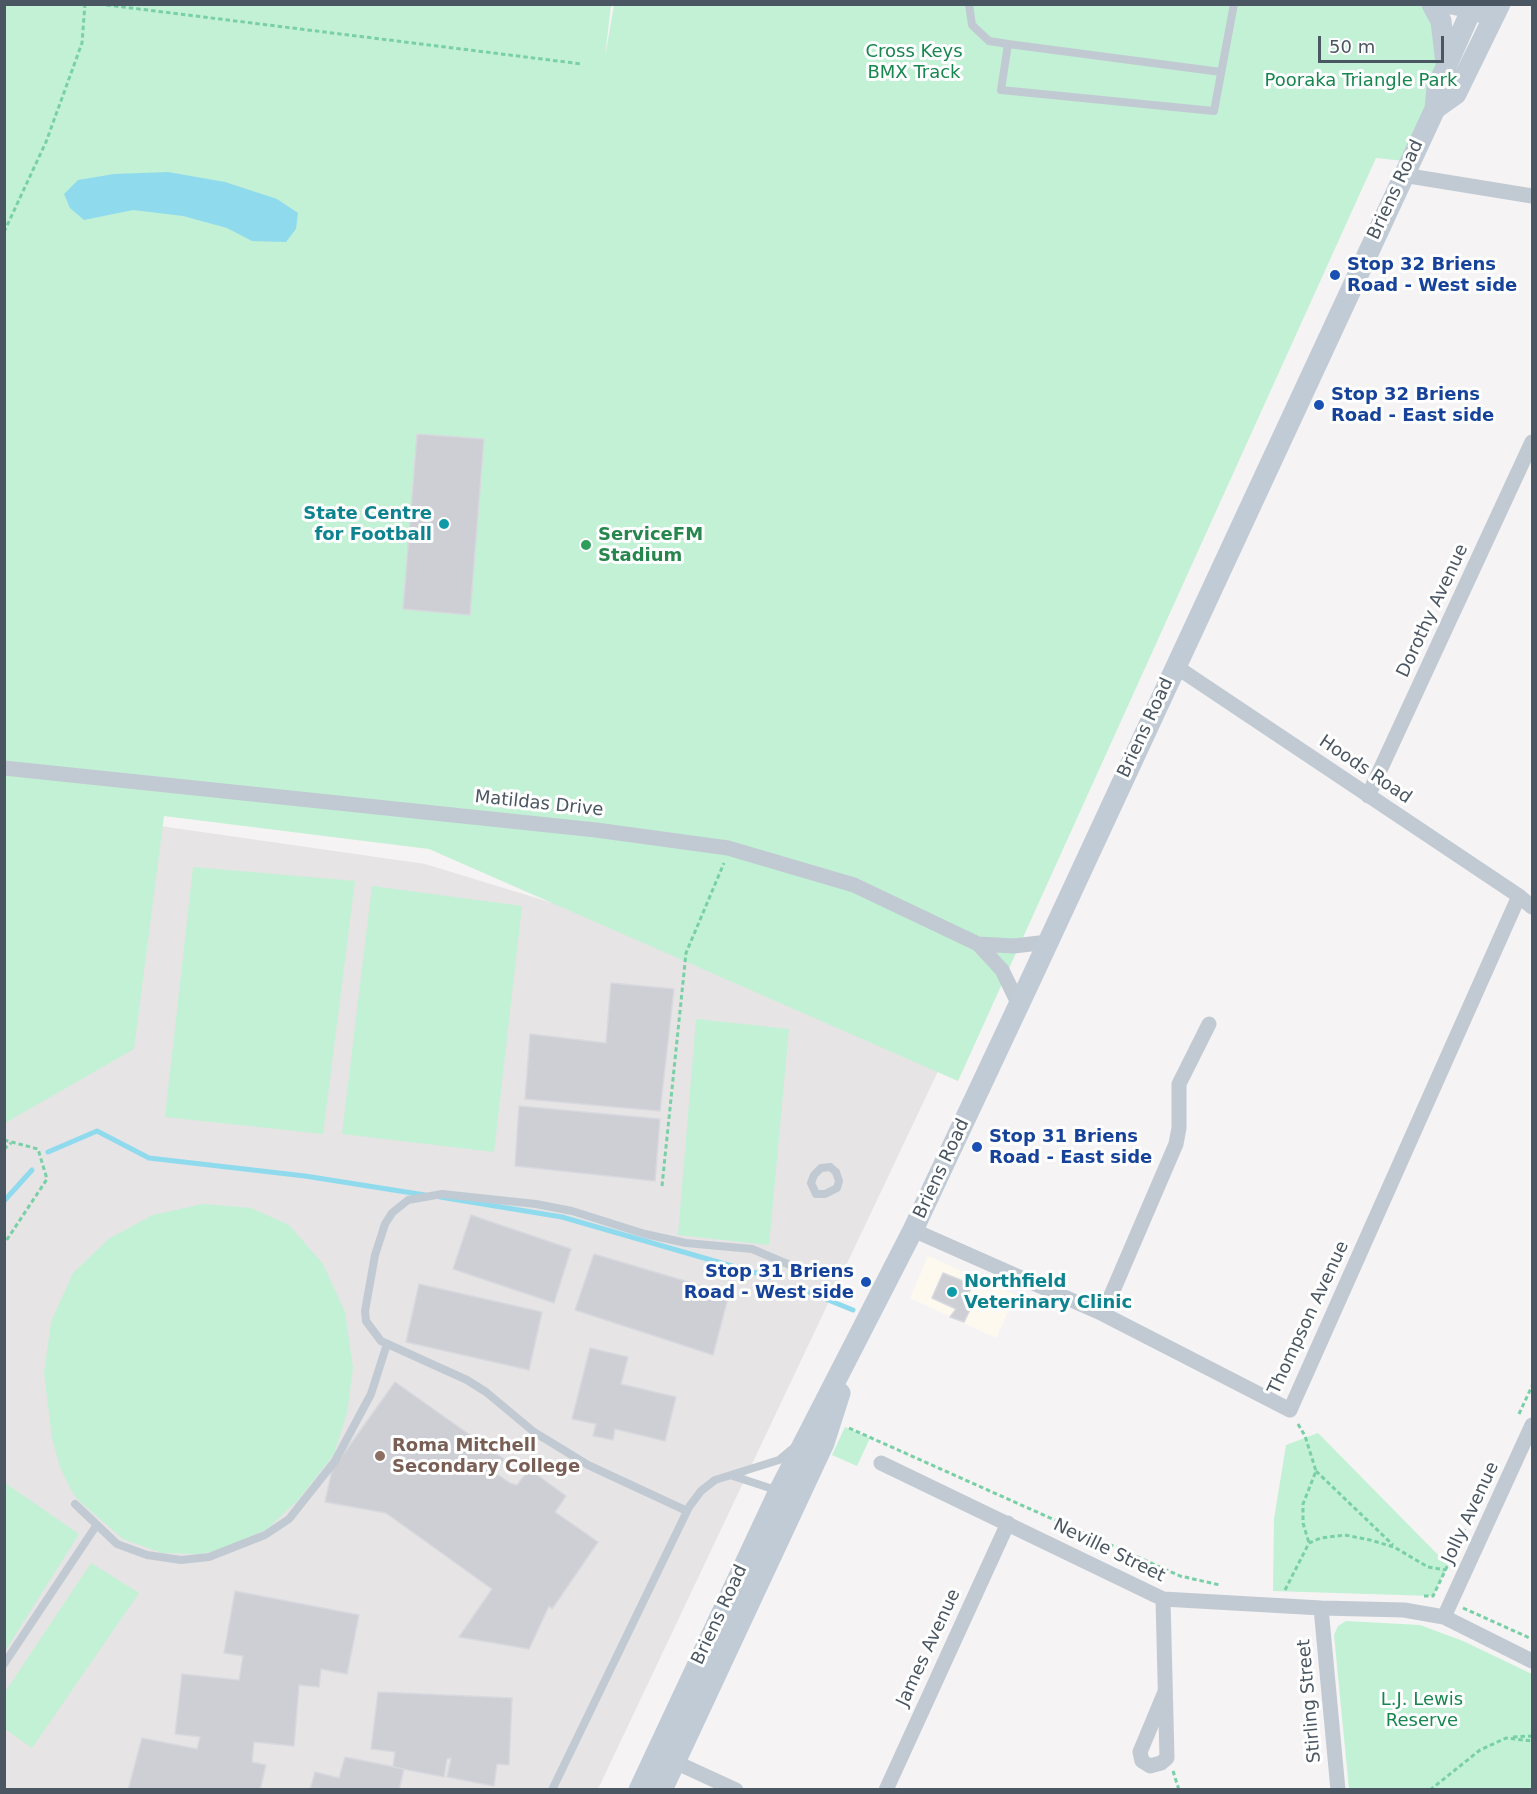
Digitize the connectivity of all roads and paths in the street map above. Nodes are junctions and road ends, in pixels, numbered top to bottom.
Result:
1 (85, 4) edge
2 (99, 4) edge
3 (969, 4) edge
4 (1234, 4) edge
5 (1432, 4) edge
6 (1451, 4) edge
7 (1472, 6) edge
8 (1497, 11) edge
9 (1008, 44) junction
10 (582, 64) dead end
11 (1446, 68) junction
12 (1221, 72) junction
13 (1435, 109) junction
14 (1403, 175) junction
15 (1533, 195) edge
16 (4, 232) edge
17 (1533, 442) edge
18 (1175, 666) junction
19 (4, 768) edge
20 (1368, 796) junction
21 (726, 858) dead end
22 (1519, 896) junction
23 (1533, 907) edge
24 (1048, 942) junction
25 (978, 944) junction
26 (1019, 1005) junction
27 (1209, 1024) dead end
28 (4, 1140) edge
29 (11, 1143) junction
30 (4, 1149) edge
31 (662, 1186) dead end
32 (913, 1230) junction
33 (4, 1244) edge
34 (790, 1265) dead end
35 (1102, 1314) junction
36 (387, 1344) junction
37 (855, 1347) junction
38 (1290, 1410) junction
39 (1533, 1425) edge
40 (845, 1426) dead end
41 (804, 1439) junction
42 (881, 1463) dead end
43 (1316, 1470) junction
44 (732, 1476) junction
45 (785, 1503) junction
46 (75, 1504) dead end
47 (687, 1510) junction
48 (1008, 1523) junction
49 (96, 1526) junction
50 (1309, 1543) junction
51 (1394, 1546) junction
52 (1446, 1570) dead end
53 (1226, 1586) dead end
54 (1284, 1591) dead end
55 (1163, 1599) junction
56 (1321, 1608) junction
57 (1465, 1608) dead end
58 (1444, 1617) junction
59 (1533, 1639) edge
60 (1533, 1662) edge
61 (4, 1664) edge
62 (1165, 1692) dead end
63 (1533, 1736) edge
64 (1506, 1738) junction
65 (1533, 1741) edge
66 (656, 1753) junction
67 (675, 1762) junction
68 (552, 1790) edge
69 (639, 1790) edge
70 (662, 1790) edge
71 (736, 1790) edge
72 (886, 1790) edge
73 (1338, 1790) edge
74 (1430, 1790) edge

1 - 16 path
2 - 10 path
3 - 9 lane
4 - 12 lane
5 - 11 main road
6 - 7 main road
7 - 8 main road
7 - 11 main road, Briens Road
8 - 13 main road, Briens Road
9 - 12 lane
9 - 12 lane
11 - 13 main road, Briens Road
13 - 14 main road, Briens Road
14 - 15 street
14 - 18 main road, Briens Road
17 - 20 street, Dorothy Avenue
18 - 20 street, Hoods Road
18 - 24 main road, Briens Road
19 - 25 street, Matildas Drive
20 - 22 street, Hoods Road
21 - 31 path
22 - 23 street, Hoods Road
22 - 38 street, Thompson Avenue
24 - 25 street
24 - 26 main road, Briens Road
25 - 26 street, Matildas Drive
26 - 32 main road, Briens Road
27 - 35 street
28 - 29 path
29 - 30 path
29 - 33 path
32 - 35 street, Thompson Avenue
32 - 37 main road, Briens Road
34 - 36 lane
35 - 38 street, Thompson Avenue
36 - 47 lane
36 - 49 lane
37 - 41 main road, Briens Road
37 - 45 main road, Briens Road
38 - 43 path
39 - 58 street, Jolly Avenue
40 - 53 path
41 - 44 lane
41 - 45 main road, Briens Road
42 - 48 street, Neville Street
43 - 50 path
43 - 51 path
44 - 45 lane
44 - 47 lane
45 - 66 main road, Briens Road
45 - 67 main road, Briens Road
46 - 49 lane
47 - 68 lane
48 - 55 street, Neville Street
48 - 72 street, James Avenue
49 - 61 lane
50 - 51 path
50 - 54 path
51 - 52 path
55 - 56 street, Neville Street
55 - 62 street
56 - 58 street, Neville Street
56 - 73 street, Stirling Street
57 - 59 path
58 - 60 street, Neville Street
63 - 64 path
64 - 65 path
64 - 74 path
66 - 67 main road
66 - 69 main road, Briens Road
67 - 70 main road, Briens Road
67 - 71 street

